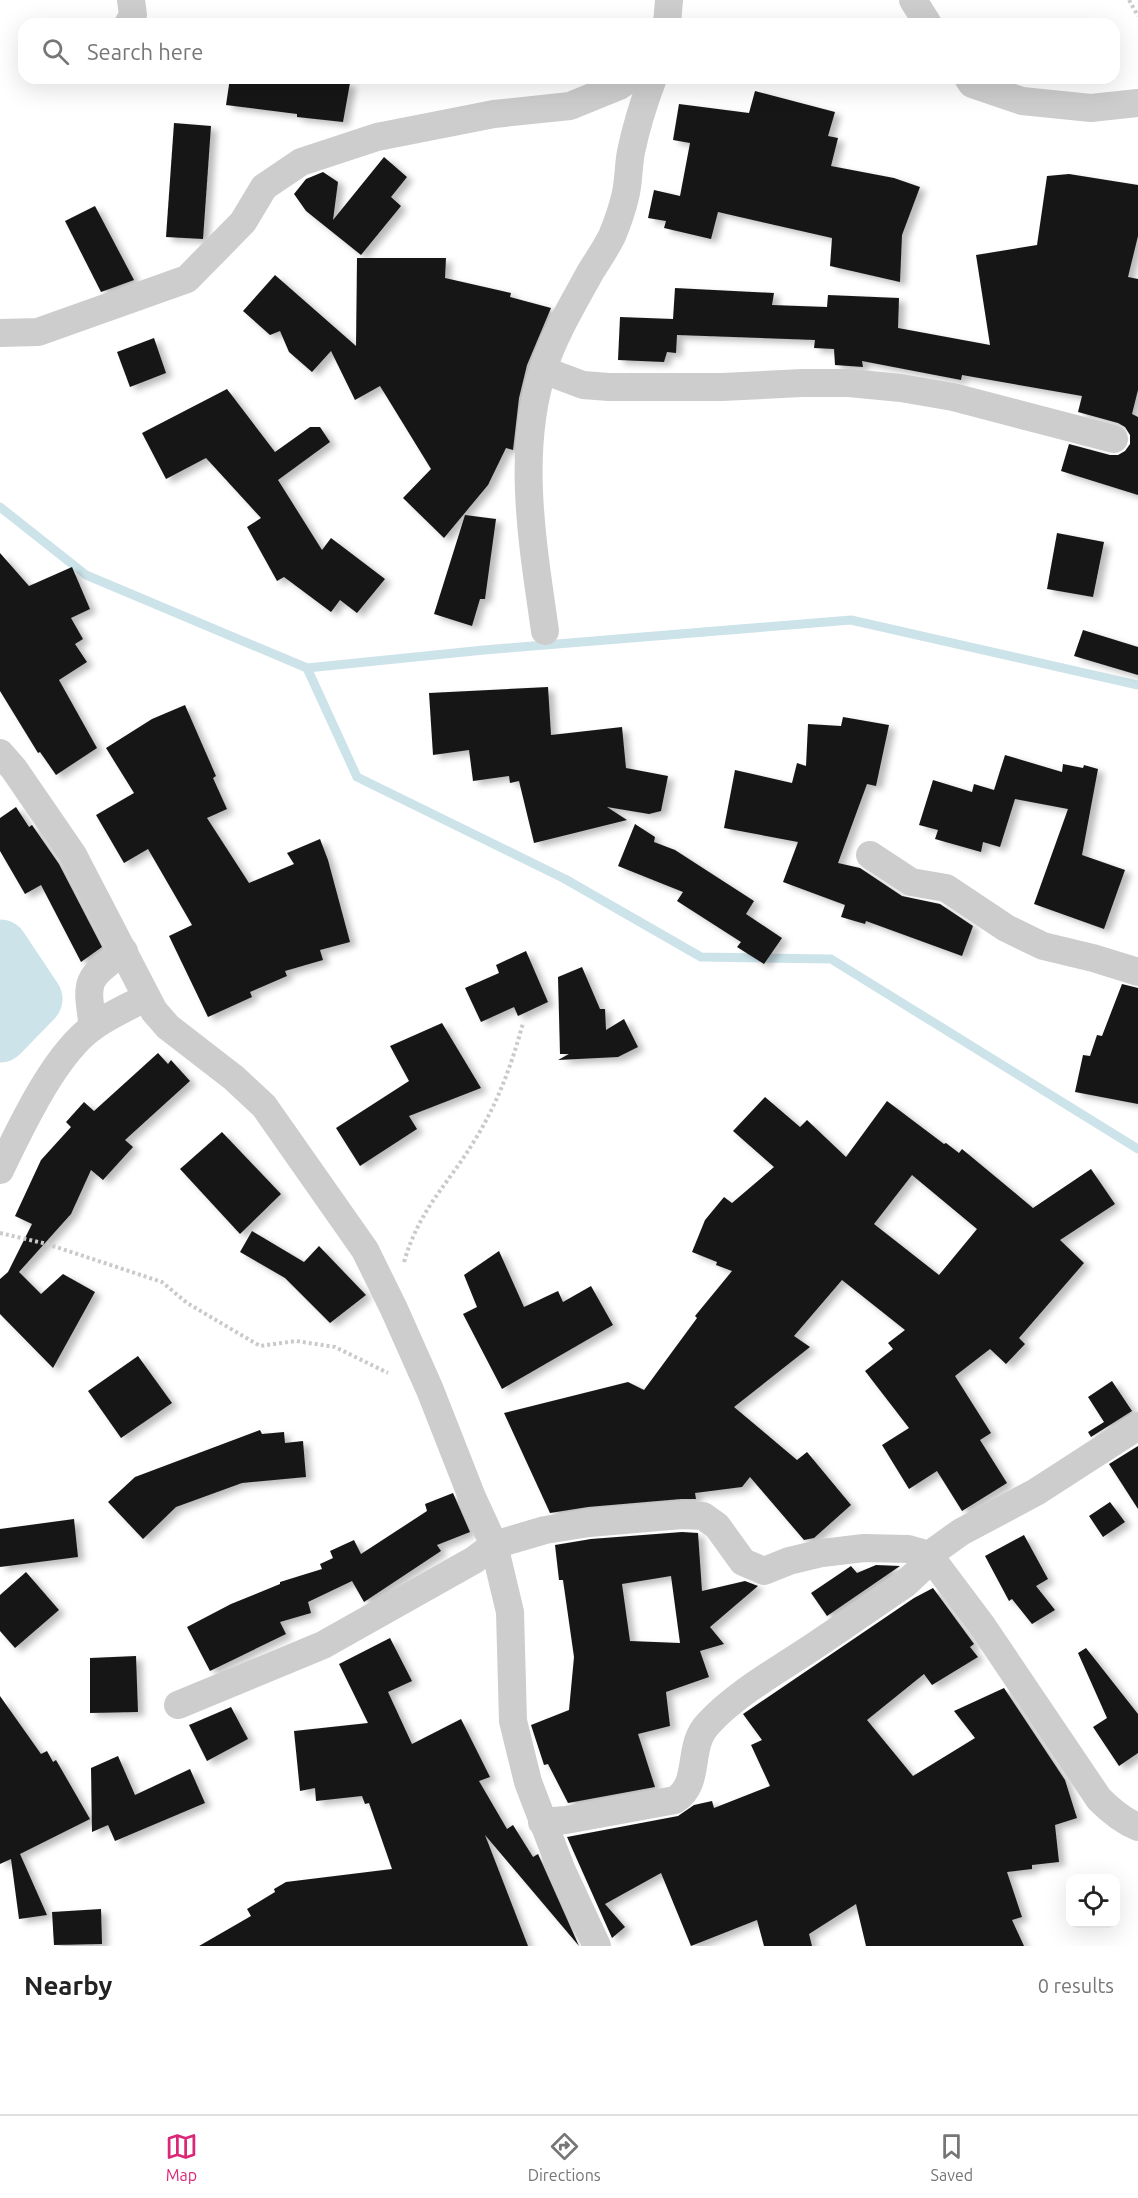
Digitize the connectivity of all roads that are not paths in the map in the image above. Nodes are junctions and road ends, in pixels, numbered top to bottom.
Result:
1 (131, 0) edge
2 (669, 0) edge
3 (913, 0) edge
4 (131, 18) edge
5 (668, 18) edge
6 (924, 18) edge
7 (622, 84) edge
8 (651, 84) edge
9 (972, 84) edge
10 (1138, 103) edge
11 (0, 333) edge
12 (543, 370) junction
13 (1114, 439) dead end
14 (546, 631) dead end
15 (0, 753) edge
16 (870, 855) dead end
17 (124, 951) junction
18 (1138, 972) edge
19 (146, 997) junction
20 (93, 1027) junction
21 (0, 1170) edge
22 (1138, 1426) edge
23 (494, 1545) junction
24 (929, 1555) junction
25 (178, 1705) dead end
26 (542, 1822) junction
27 (1138, 1827) edge
28 (597, 1946) edge

1 - 4 street
2 - 5 street
3 - 6 street
7 - 11 street
8 - 12 street
9 - 10 street
12 - 13 street
12 - 14 street
15 - 17 street
16 - 18 street
17 - 19 street
17 - 20 street
19 - 20 street
19 - 23 street
20 - 21 street
22 - 24 street
23 - 24 street
23 - 25 street
23 - 26 street
24 - 26 street
24 - 27 street
26 - 28 street

